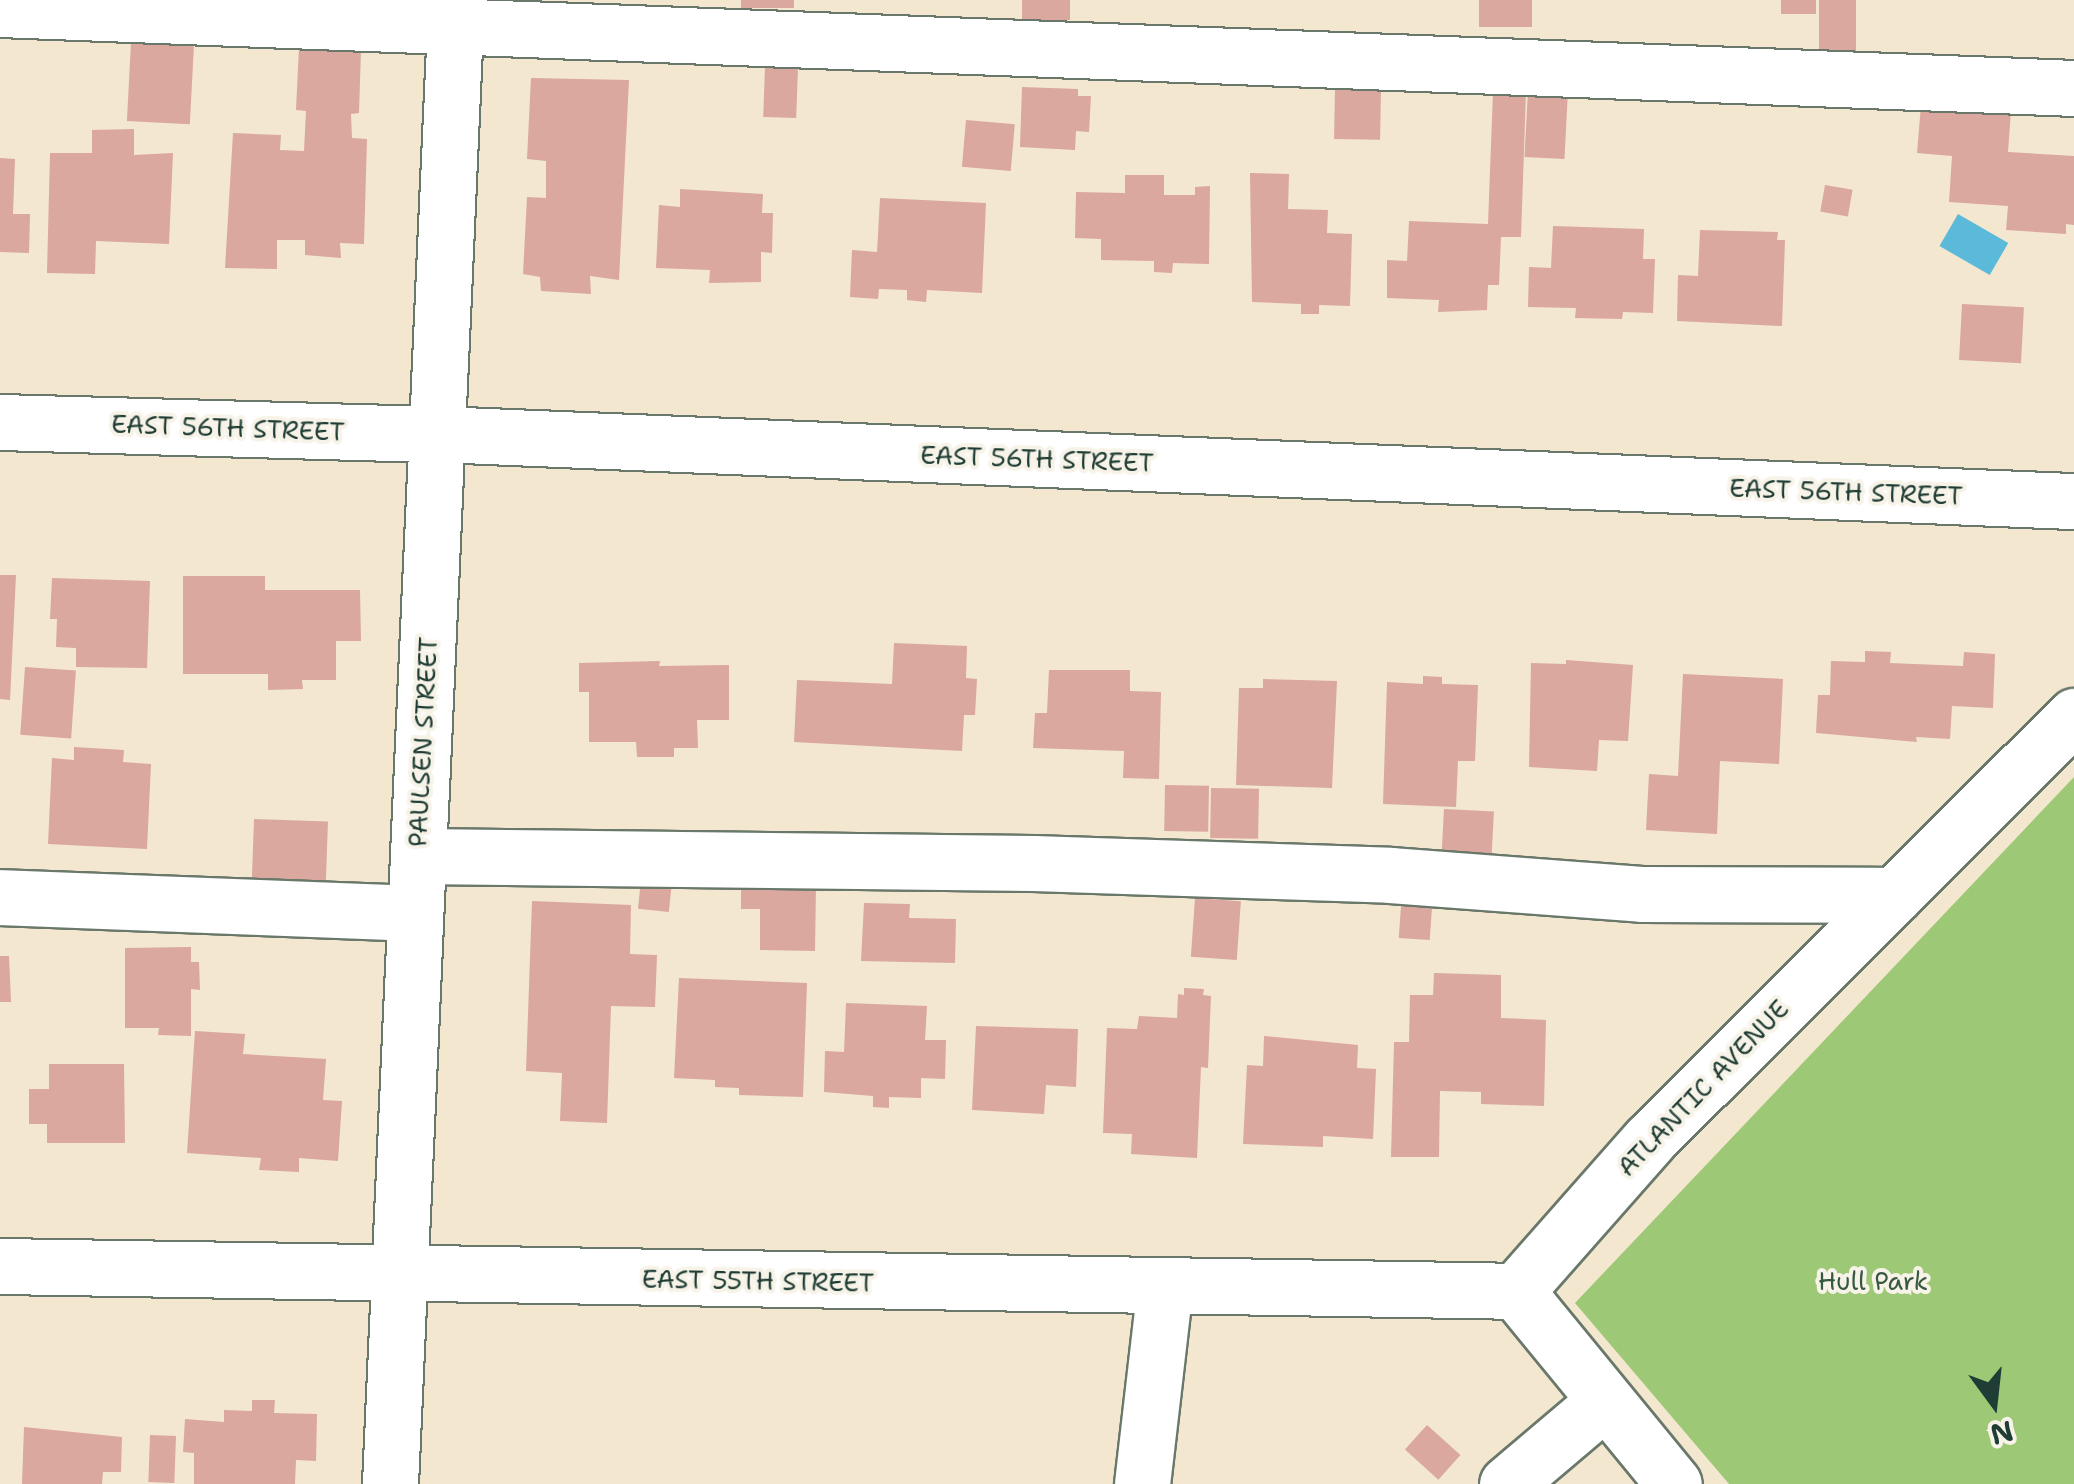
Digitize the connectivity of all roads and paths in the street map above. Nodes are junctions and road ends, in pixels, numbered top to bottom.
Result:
1 (0, 9) edge
2 (455, 12) edge
3 (2074, 88) edge
4 (0, 422) edge
5 (438, 434) junction
6 (2074, 501) edge
7 (2074, 716) edge
8 (418, 856) junction
9 (1895, 895) junction
10 (0, 897) edge
11 (415, 913) junction
12 (0, 1266) edge
13 (397, 1276) junction
14 (1164, 1286) junction
15 (1516, 1291) junction
16 (1606, 1401) junction
17 (390, 1484) edge
18 (1142, 1484) edge
19 (1506, 1484) edge
20 (1674, 1484) edge

1 - 2 street
2 - 3 street
2 - 5 street, PAULSEN STREET
4 - 5 street, EAST 56TH STREET
5 - 6 street, EAST 56TH STREET
5 - 8 street, PAULSEN STREET
7 - 9 street, ATLANTIC AVENUE
8 - 9 street
8 - 11 street, PAULSEN STREET
9 - 15 street, ATLANTIC AVENUE
10 - 11 street
11 - 13 street, PAULSEN STREET
12 - 13 street, EAST 55TH STREET
13 - 14 street, EAST 55TH STREET
13 - 17 street, PAULSEN STREET
14 - 15 street, EAST 55TH STREET
14 - 18 street
15 - 16 street
16 - 19 street
16 - 20 street

